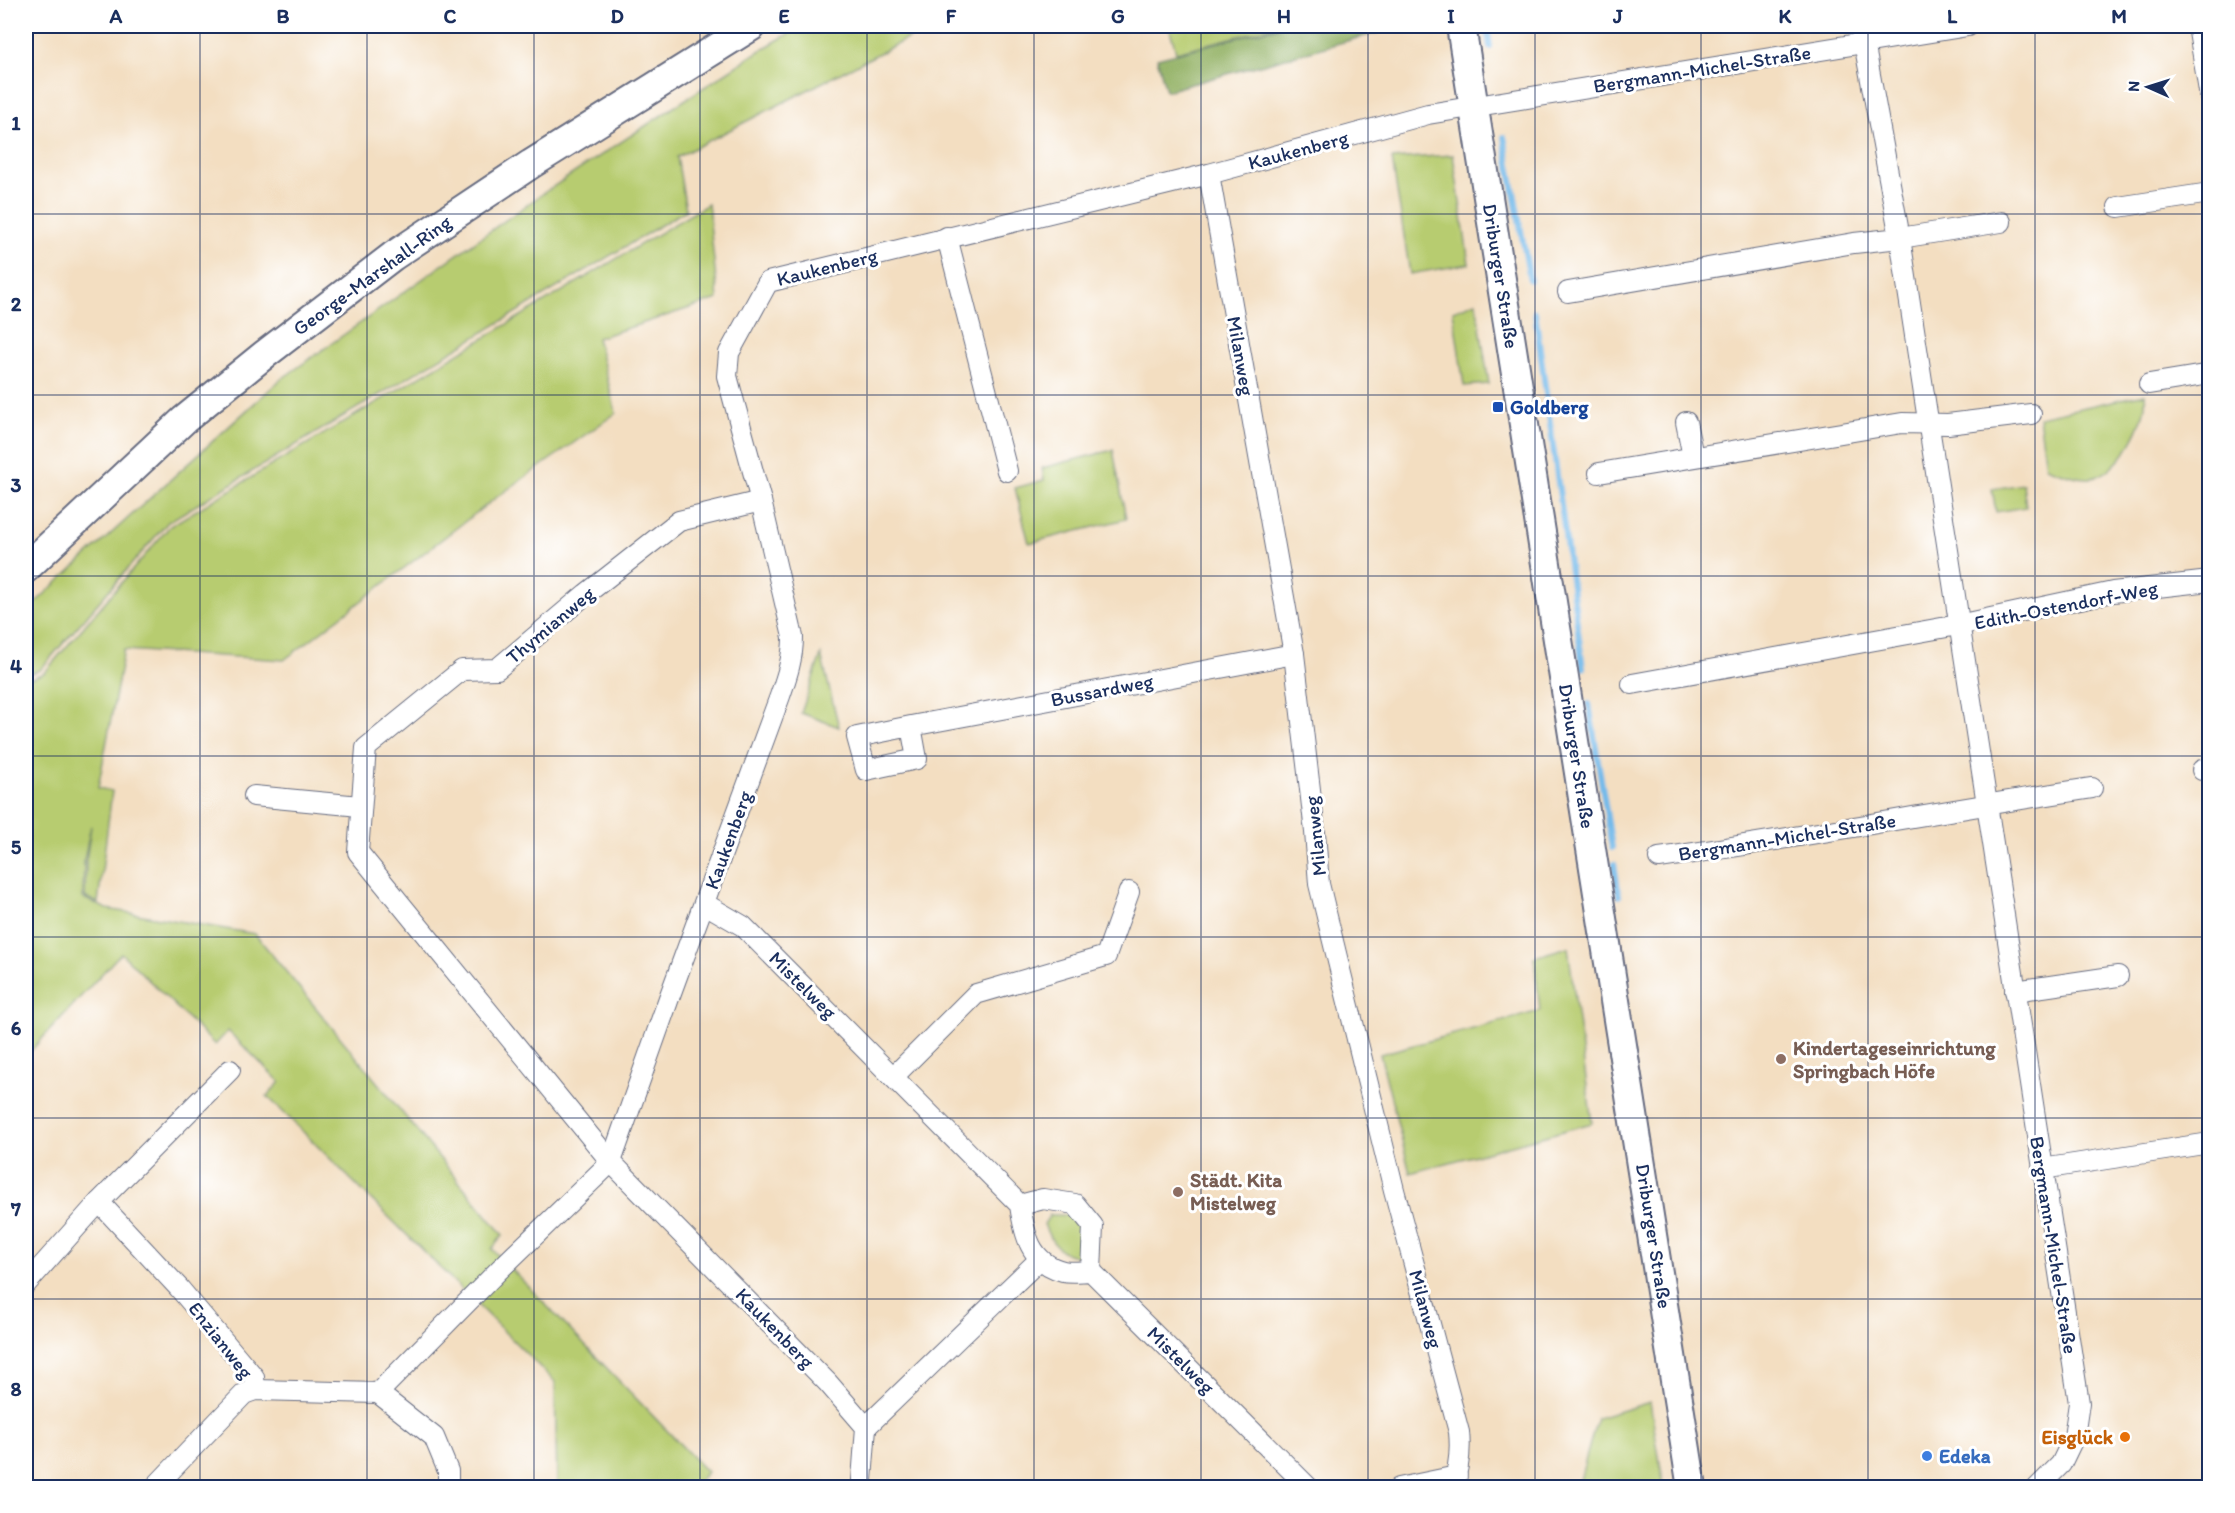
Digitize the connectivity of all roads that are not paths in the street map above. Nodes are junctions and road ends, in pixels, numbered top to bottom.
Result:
1 (752, 26) edge
2 (1461, 26) edge
3 (1968, 26) edge
4 (2198, 26) edge
5 (1863, 34) edge
6 (2210, 97) edge
7 (1474, 106) junction
8 (1209, 174) junction
9 (2210, 193) edge
10 (2118, 207) dead end
11 (2001, 222) dead end
12 (947, 237) junction
13 (1900, 238) junction
14 (1568, 292) dead end
15 (2210, 374) edge
16 (2149, 384) dead end
17 (2031, 414) dead end
18 (1686, 422) dead end
19 (1928, 424) junction
20 (1693, 457) junction
21 (1007, 471) dead end
22 (1599, 473) dead end
23 (761, 501) junction
24 (26, 568) edge
25 (2210, 581) edge
26 (1958, 625) junction
27 (1294, 654) junction
28 (1632, 684) dead end
29 (911, 726) dead end
30 (2092, 788) dead end
31 (254, 796) dead end
32 (1986, 804) junction
33 (360, 806) junction
34 (1659, 858) dead end
35 (1129, 892) dead end
36 (705, 904) junction
37 (2118, 976) dead end
38 (2015, 991) junction
39 (230, 1070) dead end
40 (894, 1076) junction
41 (2210, 1143) edge
42 (611, 1162) junction
43 (2042, 1169) junction
44 (99, 1202) junction
45 (1020, 1205) junction
46 (1039, 1260) junction
47 (1092, 1272) junction
48 (26, 1284) edge
49 (255, 1390) junction
50 (378, 1393) junction
51 (866, 1427) junction
52 (1454, 1482) edge
53 (154, 1488) edge
54 (448, 1488) edge
55 (863, 1488) edge
56 (1309, 1488) edge
57 (1399, 1488) edge
58 (1692, 1488) edge
59 (2037, 1488) edge

1 - 24 main road, George-Marshall-Ring
2 - 7 main road, Driburger Straße
3 - 5 street
4 - 6 street
5 - 7 street, Bergmann-Michel-Straße
5 - 13 street, Bergmann-Michel-Straße
7 - 8 street, Kaukenberg
7 - 58 main road, Driburger Straße
8 - 12 street, Kaukenberg
8 - 27 street, Milanweg
9 - 10 street
11 - 13 street
12 - 21 street
12 - 23 street, Kaukenberg
13 - 14 street
13 - 19 street, Bergmann-Michel-Straße
15 - 16 street
17 - 19 street
18 - 20 street
19 - 20 street
19 - 26 street, Bergmann-Michel-Straße
20 - 22 street
23 - 33 street, Thymianweg
23 - 36 street, Kaukenberg
25 - 26 street, Edith-Ostendorf-Weg
26 - 28 street
26 - 32 street, Bergmann-Michel-Straße
27 - 29 street, Bussardweg
27 - 52 street, Milanweg
30 - 32 street, Bergmann-Michel-Straße
31 - 33 street
32 - 34 street, Bergmann-Michel-Straße
32 - 38 street, Bergmann-Michel-Straße
33 - 42 street, Thymianweg
35 - 40 street
36 - 40 street, Mistelweg
36 - 42 street, Kaukenberg
37 - 38 street
38 - 43 street, Bergmann-Michel-Straße
39 - 44 street
40 - 45 street, Mistelweg
41 - 43 street
42 - 50 street
42 - 51 street, Kaukenberg
43 - 59 street, Bergmann-Michel-Straße
44 - 48 street
44 - 49 street, Enzianweg
45 - 46 street
45 - 47 street
46 - 47 street
46 - 51 street
47 - 56 street, Mistelweg
49 - 50 street, Enzianweg
49 - 53 street
50 - 54 street
51 - 55 street
52 - 57 street

